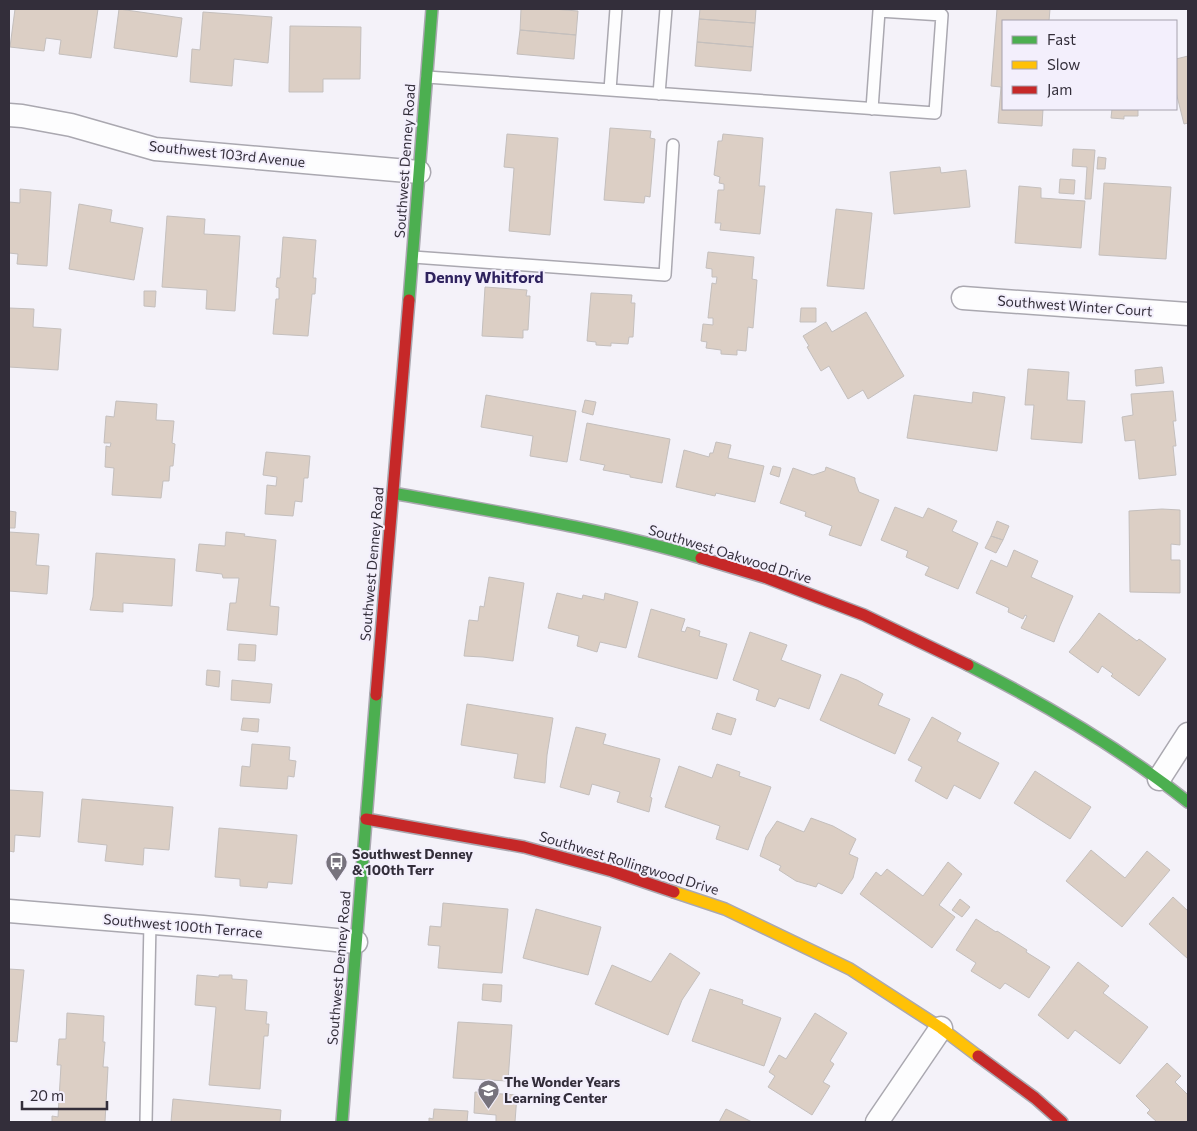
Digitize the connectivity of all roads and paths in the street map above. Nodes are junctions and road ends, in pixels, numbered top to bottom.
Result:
1 (432, 9) edge
2 (616, 9) edge
3 (666, 9) edge
4 (427, 77) junction
5 (610, 90) junction
6 (659, 94) junction
7 (872, 108) junction
8 (9, 115) edge
9 (673, 145) dead end
10 (419, 172) junction
11 (413, 258) junction
12 (963, 298) dead end
13 (1188, 314) edge
14 (393, 493) junction
15 (1188, 734) edge
16 (1159, 779) junction
17 (1188, 802) edge
18 (366, 819) junction
19 (9, 911) edge
20 (150, 922) junction
21 (356, 942) junction
22 (941, 1028) junction
23 (146, 1122) edge
24 (342, 1122) edge
25 (877, 1122) edge
26 (1062, 1122) edge

1 - 4 street, Southwest Denney Road
2 - 5 lane
3 - 6 lane
4 - 5 lane
4 - 10 street, Southwest Denney Road
5 - 6 lane
6 - 7 lane
7 - 7 lane
8 - 10 street, Southwest 103rd Avenue
9 - 11 lane
10 - 11 street, Southwest Denney Road
11 - 14 street, Southwest Denney Road
12 - 13 street, Southwest Winter Court
14 - 16 street, Southwest Oakwood Drive
14 - 18 street, Southwest Denney Road
15 - 16 street
16 - 17 street, Southwest Oakwood Drive
18 - 21 street, Southwest Denney Road
18 - 22 street, Southwest Rollingwood Drive
19 - 20 street, Southwest 100th Terrace
20 - 21 street, Southwest 100th Terrace
20 - 23 lane
21 - 24 street, Southwest Denney Road
22 - 25 street
22 - 26 street, Southwest Rollingwood Drive

